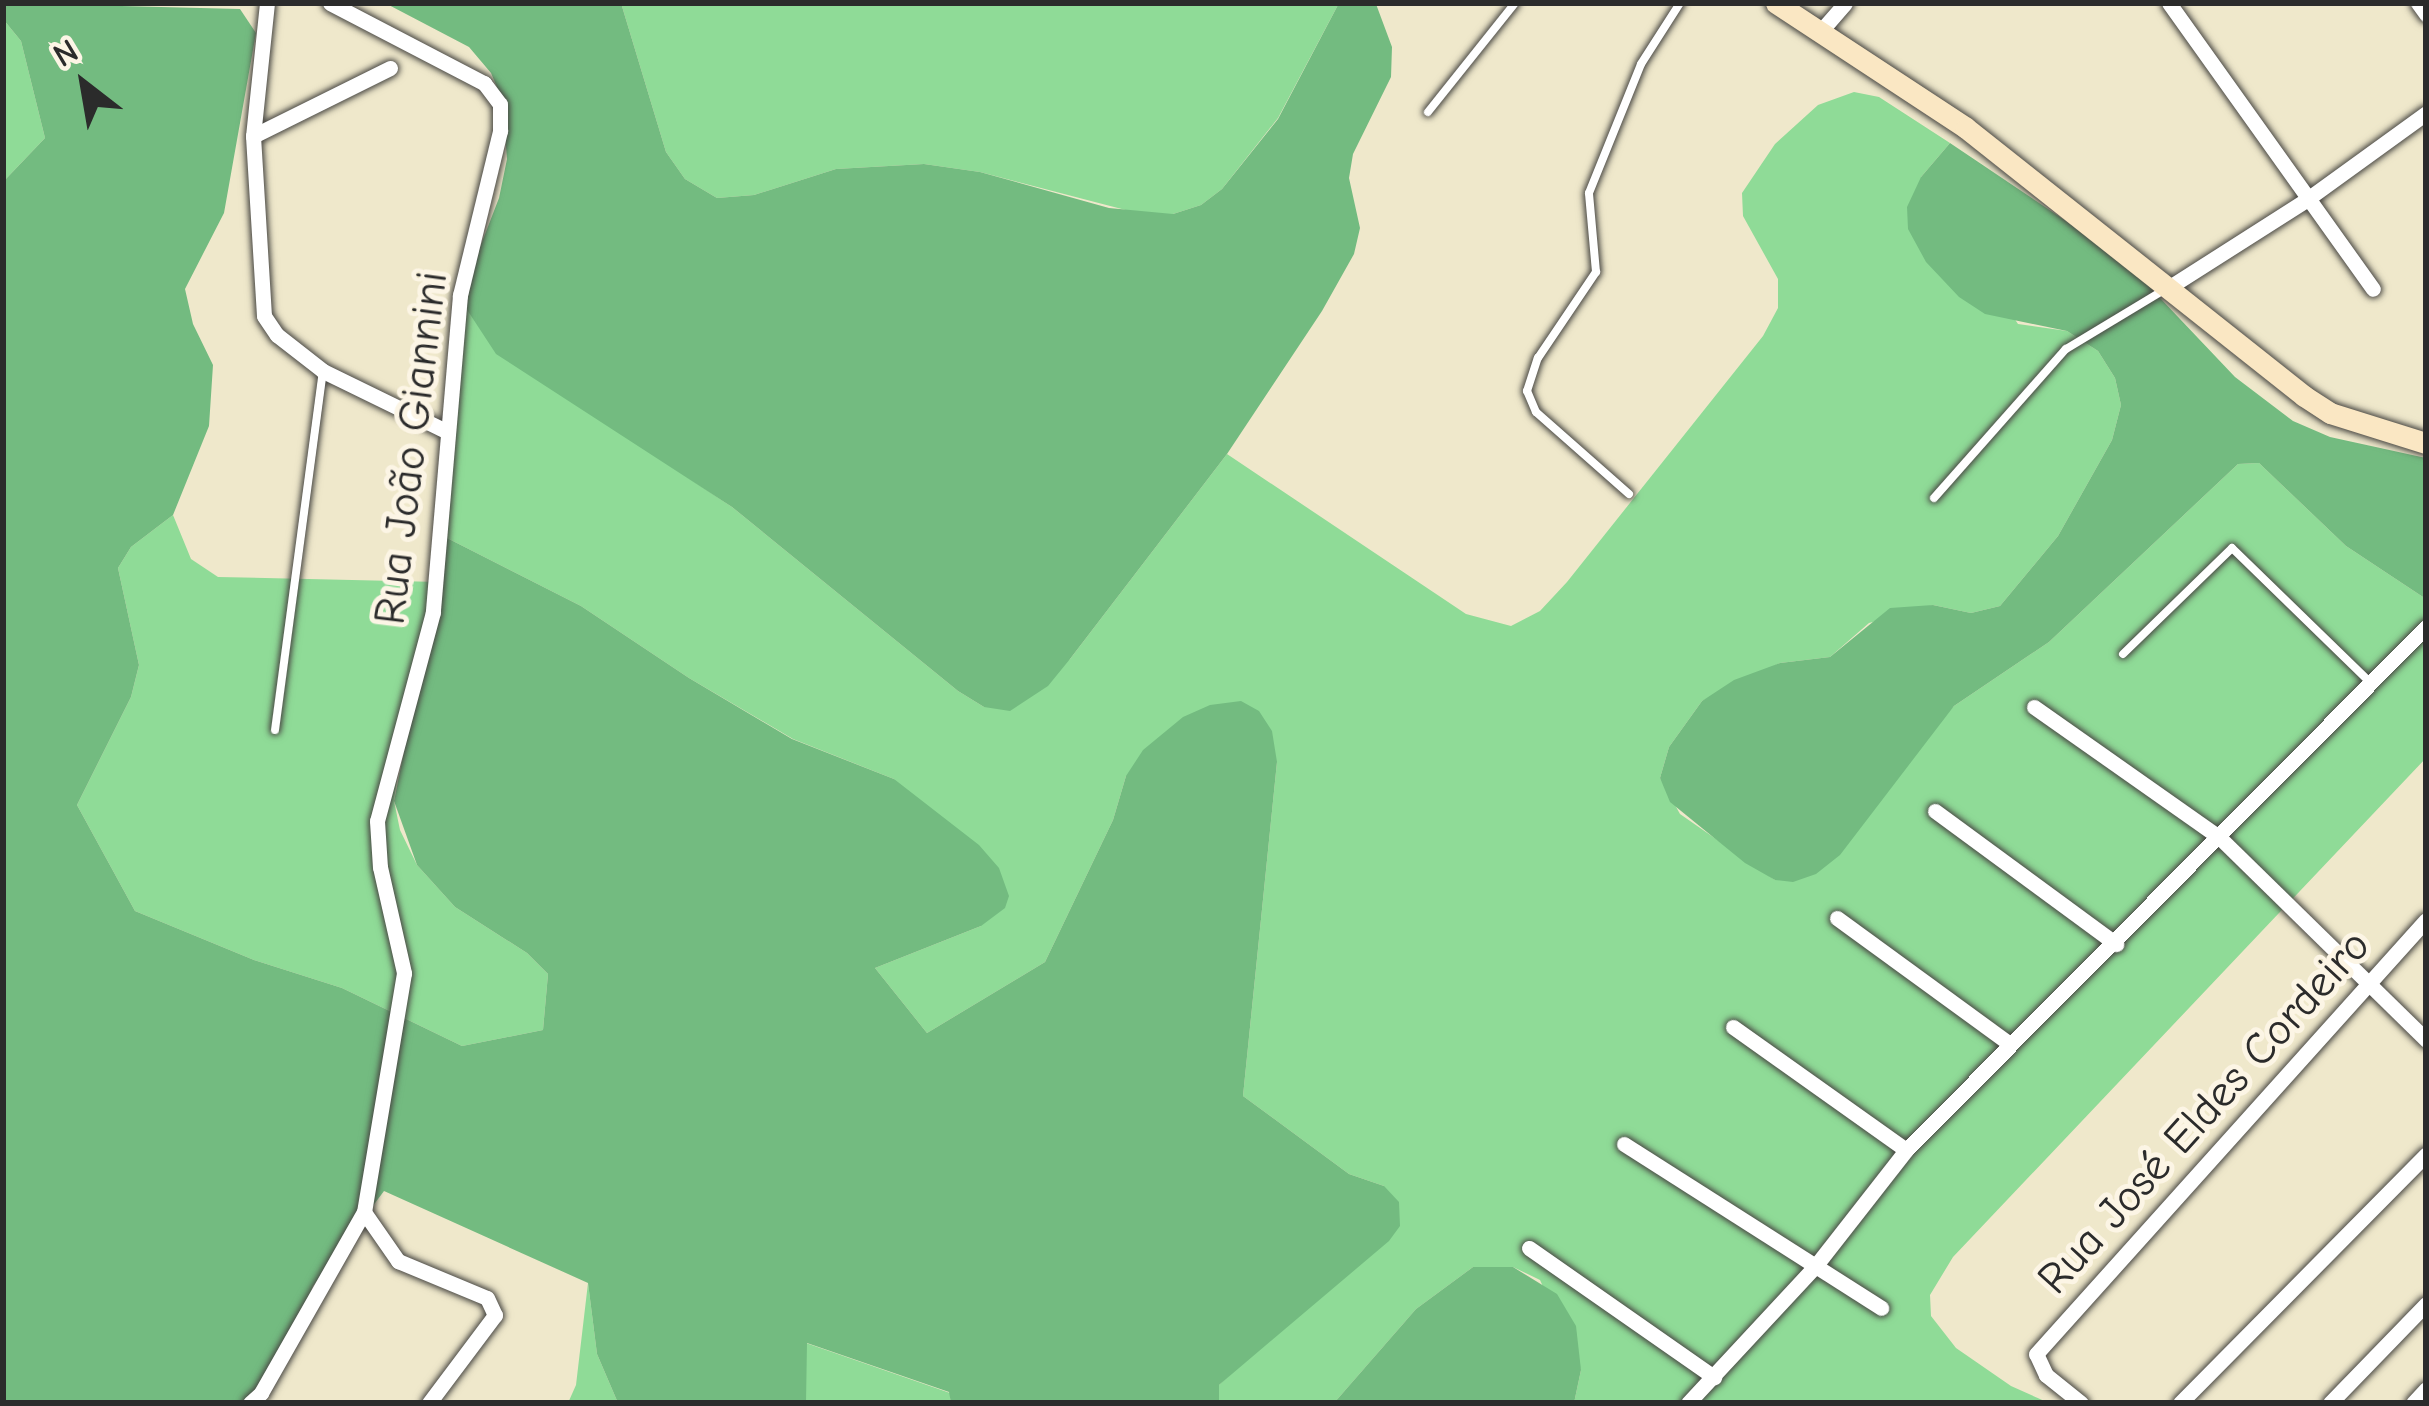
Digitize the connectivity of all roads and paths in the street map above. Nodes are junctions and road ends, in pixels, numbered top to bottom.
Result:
1 (267, 3) edge
2 (330, 3) edge
3 (1515, 3) edge
4 (1680, 3) edge
5 (1776, 3) edge
6 (1845, 3) edge
7 (2169, 3) edge
8 (2418, 3) edge
9 (2426, 14) edge
10 (1820, 32) junction
11 (390, 68) dead end
12 (1428, 112) dead end
13 (2426, 112) edge
14 (253, 136) junction
15 (2306, 200) junction
16 (2168, 288) junction
17 (2373, 289) dead end
18 (323, 371) junction
19 (448, 432) junction
20 (2426, 443) edge
21 (1629, 494) dead end
22 (1934, 498) dead end
23 (2426, 627) edge
24 (2123, 654) dead end
25 (2370, 682) junction
26 (2034, 707) dead end
27 (275, 730) dead end
28 (1935, 812) dead end
29 (2219, 837) junction
30 (1837, 919) dead end
31 (2426, 920) edge
32 (2116, 944) junction
33 (2371, 986) junction
34 (1733, 1027) dead end
35 (2426, 1040) edge
36 (2010, 1044) junction
37 (1624, 1144) dead end
38 (1906, 1150) junction
39 (2426, 1154) edge
40 (364, 1212) junction
41 (1528, 1248) dead end
42 (1817, 1264) junction
43 (2426, 1304) edge
44 (1881, 1308) dead end
45 (1714, 1377) junction
46 (2426, 1389) edge
47 (250, 1403) edge
48 (429, 1403) edge
49 (1688, 1403) edge
50 (2081, 1403) edge
51 (2180, 1403) edge
52 (2330, 1403) edge
53 (2413, 1403) edge

1 - 14 street
2 - 19 street, Rua João Giannini
3 - 12 lane
4 - 21 lane
5 - 10 main road
6 - 10 street
7 - 15 street
8 - 9 street
10 - 16 main road
11 - 14 street
13 - 15 street
14 - 18 street
15 - 16 street
15 - 17 street
16 - 20 main road
16 - 22 lane
18 - 19 street
18 - 27 lane
19 - 40 street, Rua João Giannini
23 - 25 street
24 - 25 lane
25 - 29 street
26 - 29 street
28 - 32 street
29 - 32 street
29 - 33 street
30 - 36 street
31 - 33 street, Rua José Eldes Cordeiro
32 - 36 street
33 - 35 street
33 - 50 street, Rua José Eldes Cordeiro
34 - 38 street
36 - 38 street
37 - 42 street
38 - 42 street
39 - 51 street
40 - 47 street
40 - 48 street
41 - 45 street
42 - 44 street
42 - 45 street
43 - 52 street
45 - 49 street
46 - 53 street

